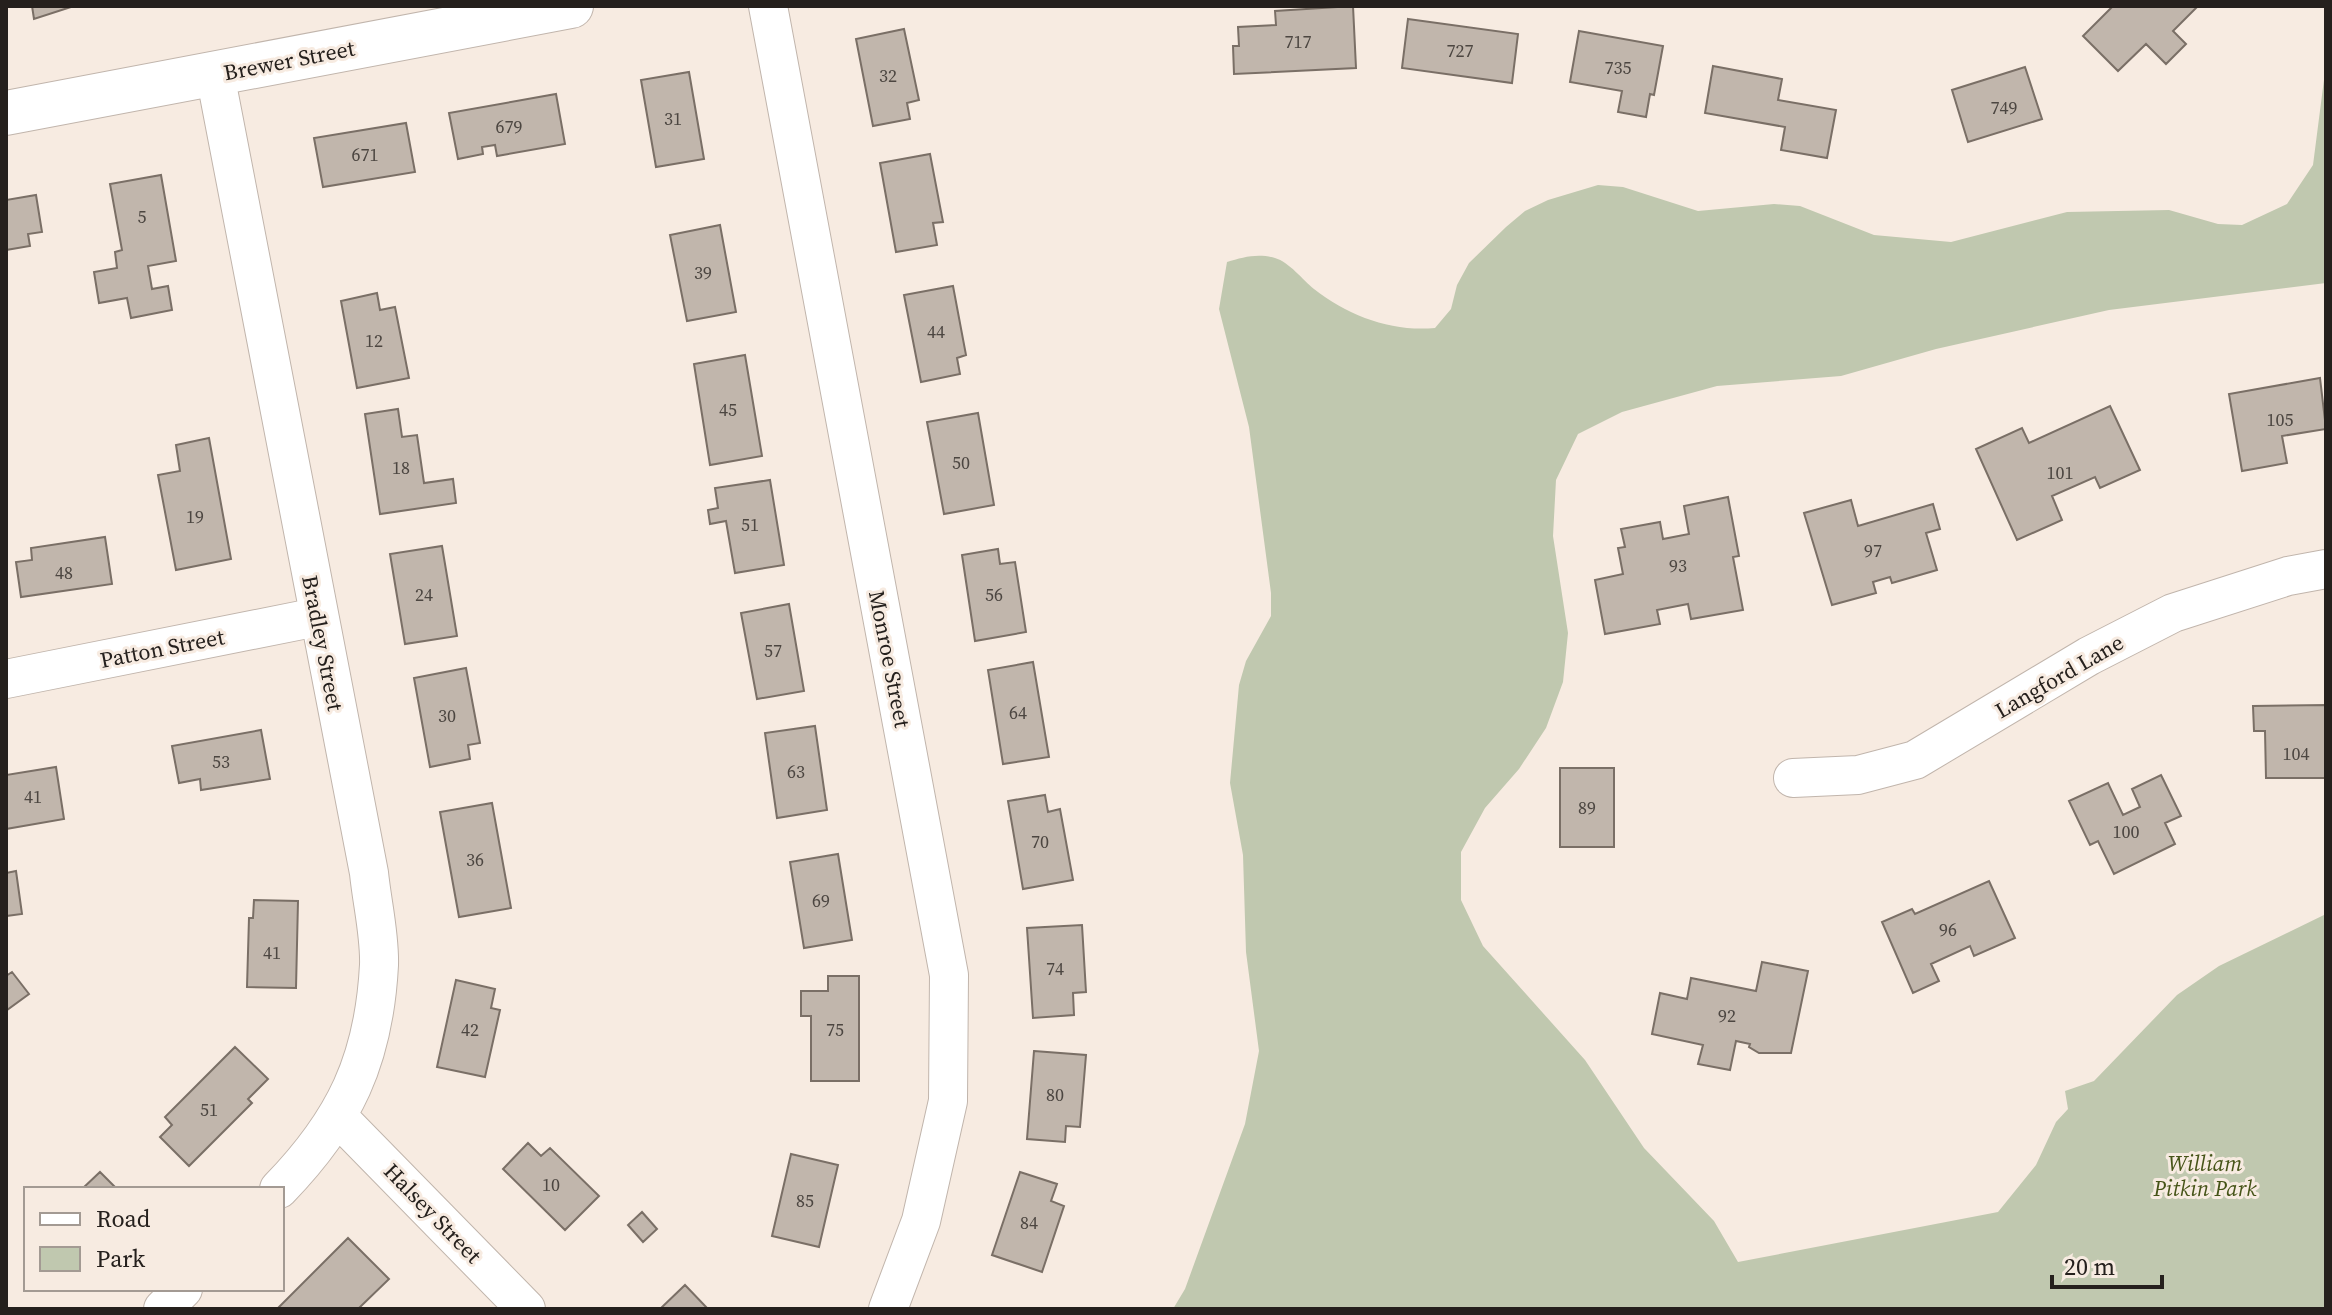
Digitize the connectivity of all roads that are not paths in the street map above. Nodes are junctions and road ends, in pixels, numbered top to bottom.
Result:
1 (571, 6) edge
2 (768, 6) edge
3 (215, 74) junction
4 (6, 113) edge
5 (2326, 569) edge
6 (317, 617) junction
7 (6, 679) edge
8 (1793, 778) dead end
9 (339, 1118) junction
10 (281, 1187) edge
11 (181, 1291) edge
12 (163, 1309) edge
13 (526, 1309) edge
14 (888, 1309) edge

1 - 3 street, Brewer Street
2 - 14 street, Monroe Street
3 - 4 street, Brewer Street
3 - 6 street, Bradley Street
5 - 8 street, Langford Lane
6 - 7 street, Patton Street
6 - 9 street, Bradley Street
9 - 10 street, Bradley Street
9 - 13 street, Halsey Street
11 - 12 street

